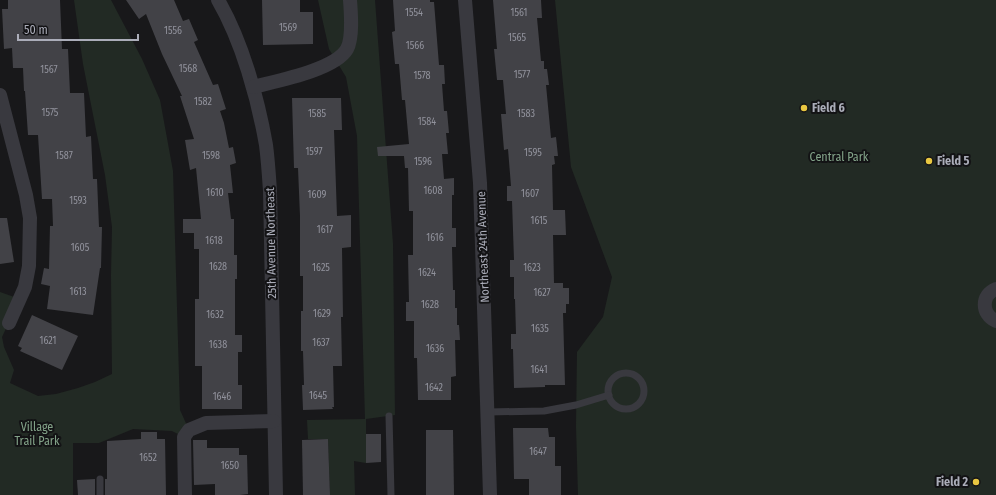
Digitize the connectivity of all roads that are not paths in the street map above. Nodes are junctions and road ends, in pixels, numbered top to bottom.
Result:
1 (218, 0) edge
2 (350, 0) edge
3 (465, 0) edge
4 (253, 87) junction
5 (0, 95) edge
6 (996, 289) edge
7 (996, 321) edge
8 (9, 323) dead end
9 (609, 395) junction
10 (488, 412) junction
11 (389, 416) dead end
12 (274, 421) junction
13 (100, 479) dead end
14 (100, 495) edge
15 (185, 495) edge
16 (276, 495) edge
17 (391, 495) edge
18 (490, 495) edge

1 - 4 street, 25th Avenue Northeast
2 - 4 street
3 - 10 street, Northeast 24th Avenue
4 - 12 street, 25th Avenue Northeast
5 - 8 street
6 - 7 street
9 - 9 lane
9 - 10 lane
10 - 18 street, Northeast 24th Avenue
11 - 17 lane
12 - 15 street
12 - 16 street, 25th Avenue Northeast
13 - 14 lane

